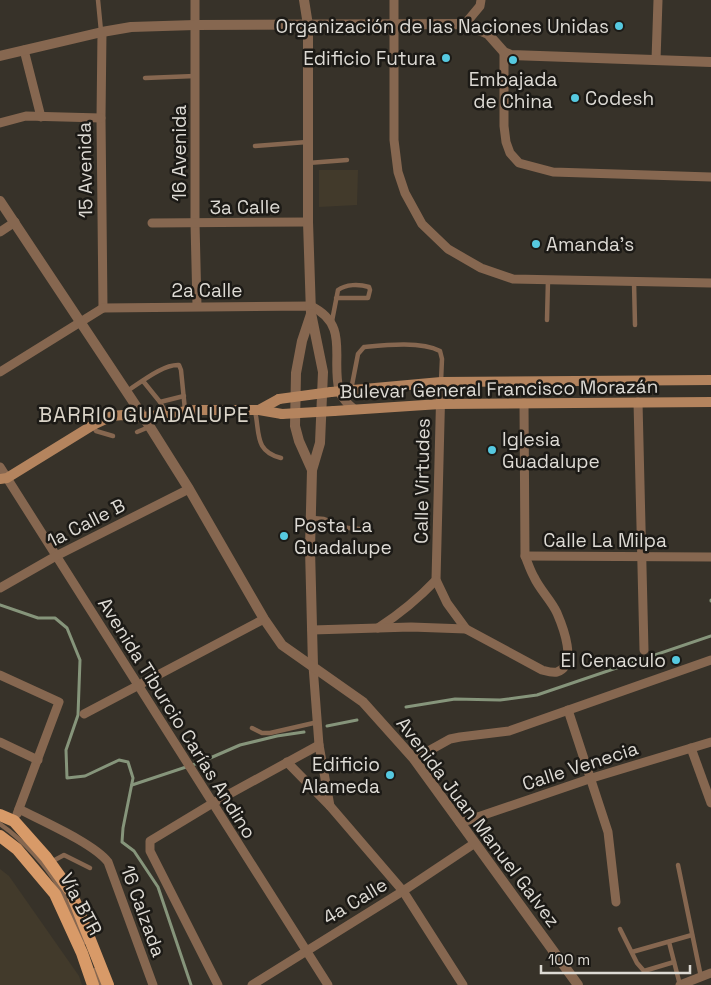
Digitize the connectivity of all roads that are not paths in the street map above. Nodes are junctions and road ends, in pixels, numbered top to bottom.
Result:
1 (98, 0) edge
2 (195, 0) edge
3 (304, 0) edge
4 (312, 0) edge
5 (394, 0) edge
6 (481, 0) edge
7 (658, 0) edge
8 (394, 24) junction
9 (466, 24) junction
10 (195, 25) junction
11 (308, 25) junction
12 (102, 32) junction
13 (24, 50) junction
14 (504, 52) junction
15 (0, 56) edge
16 (656, 60) junction
17 (711, 62) edge
18 (195, 76) junction
19 (145, 78) dead end
20 (41, 116) junction
21 (101, 118) junction
22 (0, 123) edge
23 (308, 142) junction
24 (255, 146) dead end
25 (347, 160) dead end
26 (308, 163) junction
27 (711, 177) edge
28 (0, 201) edge
29 (15, 222) junction
30 (308, 222) junction
31 (152, 223) dead end
32 (195, 223) junction
33 (0, 232) edge
34 (548, 280) junction
35 (634, 282) junction
36 (711, 283) edge
37 (336, 298) junction
38 (197, 306) junction
39 (103, 308) junction
40 (311, 309) junction
41 (547, 320) dead end
42 (80, 321) junction
43 (332, 321) junction
44 (635, 325) dead end
45 (0, 372) edge
46 (711, 380) edge
47 (143, 382) junction
48 (441, 382) junction
49 (351, 390) junction
50 (127, 391) junction
51 (335, 392) junction
52 (184, 396) junction
53 (160, 402) junction
54 (638, 402) junction
55 (711, 402) edge
56 (524, 403) junction
57 (440, 404) junction
58 (354, 409) junction
59 (185, 410) junction
60 (257, 410) junction
61 (166, 413) junction
62 (144, 417) junction
63 (93, 424) junction
64 (150, 427) junction
65 (137, 432) dead end
66 (113, 436) dead end
67 (281, 458) dead end
68 (0, 467) edge
69 (312, 470) junction
70 (2, 480) edge
71 (189, 489) junction
72 (311, 518) junction
73 (360, 529) dead end
74 (56, 556) junction
75 (526, 556) junction
76 (643, 556) junction
77 (711, 557) edge
78 (436, 580) junction
79 (0, 588) edge
80 (264, 619) junction
81 (376, 629) junction
82 (466, 629) junction
83 (312, 630) junction
84 (644, 650) dead end
85 (711, 660) edge
86 (313, 666) junction
87 (0, 675) edge
88 (138, 686) junction
89 (568, 710) junction
90 (84, 714) dead end
91 (318, 722) junction
92 (252, 728) dead end
93 (0, 742) edge
94 (711, 742) edge
95 (319, 745) junction
96 (691, 748) junction
97 (414, 759) junction
98 (38, 760) junction
99 (287, 762) junction
100 (592, 778) junction
101 (213, 803) junction
102 (711, 803) edge
103 (330, 806) junction
104 (19, 809) junction
105 (0, 814) edge
106 (14, 821) junction
107 (460, 823) junction
108 (0, 824) edge
109 (0, 836) edge
110 (475, 843) junction
111 (50, 862) junction
112 (678, 865) dead end
113 (90, 868) dead end
114 (403, 891) junction
115 (616, 902) dead end
116 (620, 929) dead end
117 (692, 935) junction
118 (669, 942) junction
119 (306, 950) junction
120 (632, 952) junction
121 (674, 962) junction
122 (711, 973) edge
123 (701, 977) junction
124 (576, 984) edge
125 (93, 985) edge
126 (101, 985) edge
127 (108, 985) edge
128 (153, 985) edge
129 (218, 985) edge
130 (252, 985) edge
131 (328, 985) edge
132 (463, 985) edge
133 (680, 985) edge

1 - 12 lane
2 - 10 street, 16 Avenida
3 - 11 street
4 - 11 street
5 - 8 street
6 - 9 street
7 - 16 street
8 - 9 street
8 - 11 street
8 - 34 street
9 - 14 street
10 - 11 street
10 - 12 street
10 - 18 street, 16 Avenida
11 - 23 street
12 - 13 street
12 - 21 street, 15 Avenida
13 - 15 street
13 - 20 street
14 - 16 street
14 - 27 street
16 - 17 street
18 - 19 lane
18 - 32 street, 16 Avenida
20 - 21 street
20 - 22 street
21 - 39 street, 15 Avenida
23 - 24 lane
23 - 26 street
25 - 26 lane
26 - 30 street
28 - 29 street, Avenida Juan Manuel Galvez
29 - 33 street
29 - 42 street, Avenida Juan Manuel Galvez
30 - 32 street, 3a Calle
30 - 40 street
31 - 32 street, 3a Calle
32 - 38 street, 16 Avenida
34 - 35 street
34 - 41 lane
35 - 36 street
35 - 44 lane
37 - 37 lane
37 - 43 lane
38 - 39 street, 2a Calle
38 - 40 street, 2a Calle
39 - 42 street
40 - 43 street
40 - 69 street
40 - 69 street
42 - 45 street
42 - 50 street, Avenida Juan Manuel Galvez
43 - 51 street
46 - 48 main road, Bulevar General Francisco Morazán
47 - 50 lane
47 - 52 lane
47 - 53 lane
48 - 49 main road, Bulevar General Francisco Morazán
48 - 49 lane
48 - 57 street, Calle Virtudes
49 - 51 main road, Bulevar General Francisco Morazán
50 - 62 street, Avenida Juan Manuel Galvez
51 - 58 street
51 - 60 main road, Bulevar General Francisco Morazán, bridge
52 - 53 lane
52 - 59 lane
53 - 61 lane
54 - 55 main road, Bulevar General Francisco Morazán
54 - 56 main road, Bulevar General Francisco Morazán
54 - 76 street
56 - 57 main road, Bulevar General Francisco Morazán
56 - 75 street
57 - 58 main road, Bulevar General Francisco Morazán
57 - 78 street, Calle Virtudes
58 - 60 main road, Bulevar General Francisco Morazán, bridge
59 - 60 main road, Bulevar General Francisco Morazán
59 - 61 main road, Bulevar General Francisco Morazán
60 - 67 lane
61 - 62 main road, Bulevar General Francisco Morazán
62 - 63 main road, Bulevar General Francisco Morazán
62 - 64 street, Avenida Juan Manuel Galvez
63 - 66 lane
63 - 70 main road, Bulevar General Francisco Morazán
64 - 65 lane
64 - 71 street, Avenida Juan Manuel Galvez
68 - 70 street, Avenida Tiburcio Carías Andino
69 - 72 street
70 - 74 street, Avenida Tiburcio Carías Andino
71 - 74 street, 1a Calle B
71 - 80 street, Avenida Juan Manuel Galvez
72 - 73 lane
72 - 83 street
74 - 79 street, 1a Calle B
74 - 88 street, Avenida Tiburcio Carías Andino
75 - 76 street, Calle La Milpa
75 - 82 street, Calle La Milpa
76 - 77 street, Calle La Milpa
76 - 84 street
78 - 81 street
78 - 82 street, Calle Virtudes
80 - 86 street, Avenida Juan Manuel Galvez
80 - 88 street
81 - 82 street, Calle La Milpa
81 - 83 street, Calle La Milpa
83 - 86 street
85 - 89 street
86 - 91 street
86 - 97 street, Avenida Juan Manuel Galvez
87 - 98 street
88 - 90 street
88 - 101 street, Avenida Tiburcio Carías Andino
89 - 97 street
89 - 100 street
91 - 92 lane
91 - 95 street
93 - 98 street
94 - 96 street, Calle Venecia
95 - 99 street
95 - 103 street
96 - 100 street, Calle Venecia
96 - 102 street
97 - 107 street, Avenida Juan Manuel Galvez
98 - 104 street
99 - 101 street
99 - 103 street
100 - 107 street, Calle Venecia
100 - 115 street
101 - 119 street, Avenida Tiburcio Carías Andino
101 - 129 street
103 - 114 street
104 - 106 street
104 - 128 street, 16 Calzada
105 - 106 main road
106 - 111 main road
107 - 110 street, Avenida Juan Manuel Galvez
108 - 126 lane, Vía BTR
109 - 125 main road
110 - 114 street, 4a Calle
110 - 124 street, Avenida Juan Manuel Galvez
111 - 113 lane
111 - 127 main road
112 - 117 lane
114 - 119 street, 4a Calle
114 - 132 street
116 - 120 lane
117 - 118 lane
117 - 123 lane
118 - 120 lane
118 - 121 lane
119 - 130 street, 4a Calle
119 - 131 street, Avenida Tiburcio Carías Andino
120 - 121 lane
121 - 133 lane
122 - 123 street
123 - 133 street

